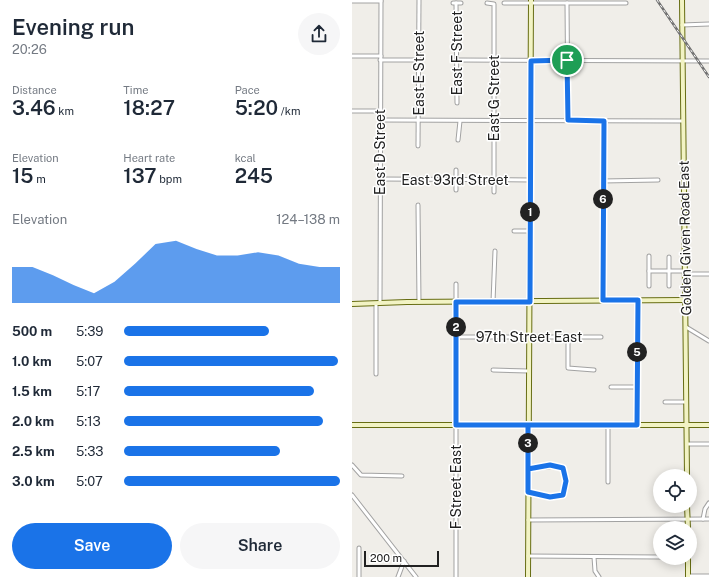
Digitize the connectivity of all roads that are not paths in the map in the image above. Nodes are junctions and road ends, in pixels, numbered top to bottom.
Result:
1 (419, 0) edge
2 (682, 0) edge
3 (352, 1) edge
4 (381, 1) edge
5 (531, 2) edge
6 (461, 3) dead end
7 (504, 3) dead end
8 (567, 3) junction
9 (626, 3) dead end
10 (487, 4) dead end
11 (709, 24) edge
12 (682, 25) junction
13 (352, 56) edge
14 (380, 56) junction
15 (380, 60) junction
16 (419, 60) junction
17 (457, 60) junction
18 (494, 60) junction
19 (567, 60) junction
20 (531, 61) junction
21 (683, 61) junction
22 (709, 61) edge
23 (457, 104) dead end
24 (352, 111) edge
25 (380, 111) junction
26 (380, 120) junction
27 (419, 120) junction
28 (531, 120) junction
29 (568, 120) junction
30 (460, 121) junction
31 (493, 121) junction
32 (604, 121) junction
33 (683, 121) junction
34 (458, 140) dead end
35 (418, 146) dead end
36 (456, 170) dead end
37 (380, 179) junction
38 (456, 180) junction
39 (494, 180) junction
40 (531, 180) junction
41 (658, 180) dead end
42 (603, 181) junction
43 (456, 190) dead end
44 (494, 192) dead end
45 (418, 205) dead end
46 (514, 231) dead end
47 (530, 231) junction
48 (495, 251) dead end
49 (649, 256) dead end
50 (669, 257) dead end
51 (649, 271) junction
52 (669, 271) junction
53 (685, 273) junction
54 (709, 274) edge
55 (456, 284) dead end
56 (649, 286) dead end
57 (669, 286) dead end
58 (603, 300) junction
59 (638, 300) junction
60 (685, 300) junction
61 (418, 302) junction
62 (456, 302) junction
63 (493, 302) junction
64 (530, 302) junction
65 (352, 304) edge
66 (378, 304) junction
67 (686, 327) junction
68 (456, 337) junction
69 (601, 337) dead end
70 (529, 338) junction
71 (568, 338) junction
72 (709, 341) edge
73 (493, 370) dead end
74 (594, 370) dead end
75 (528, 371) junction
76 (376, 374) dead end
77 (611, 387) dead end
78 (637, 387) junction
79 (665, 402) dead end
80 (686, 402) junction
81 (352, 425) edge
82 (456, 425) junction
83 (528, 425) junction
84 (608, 425) junction
85 (637, 425) junction
86 (686, 425) junction
87 (709, 425) edge
88 (687, 444) junction
89 (709, 444) edge
90 (352, 465) edge
91 (528, 469) junction
92 (687, 469) edge
93 (402, 476) dead end
94 (608, 482) dead end
95 (528, 492) junction
96 (352, 495) edge
97 (709, 503) edge
98 (687, 513) edge
99 (528, 520) junction
100 (703, 520) junction
101 (709, 520) edge
102 (688, 521) junction
103 (359, 548) dead end
104 (528, 556) junction
105 (594, 557) junction
106 (653, 557) edge
107 (404, 561) junction
108 (688, 565) edge
109 (709, 576) edge
110 (359, 577) edge
111 (398, 577) edge
112 (416, 577) edge
113 (456, 577) edge
114 (528, 577) edge
115 (599, 577) edge
116 (688, 577) edge

1 - 16 street, East E Street
2 - 12 street, Golden Given Road East
3 - 4 street
4 - 14 street, East D Street
5 - 7 street
5 - 8 street
5 - 20 street
6 - 17 street, East F Street
8 - 9 street
8 - 19 street
10 - 18 street, East G Street
11 - 12 street
12 - 21 street, Golden Given Road East
13 - 14 street
14 - 15 street, East D Street
15 - 16 street
15 - 25 street, East D Street
16 - 27 street, East E Street
17 - 18 street
17 - 23 street, East F Street
18 - 20 street
18 - 31 street, East G Street
19 - 20 street
19 - 21 street
19 - 29 street
20 - 28 street
21 - 22 street
21 - 33 street, Golden Given Road East
24 - 25 street
25 - 26 street, East D Street
26 - 27 street
26 - 37 street, East D Street
27 - 30 street
27 - 35 street, East E Street
28 - 29 street
28 - 31 street
28 - 40 street
29 - 32 street
30 - 31 street
30 - 34 street
31 - 39 street, East G Street
32 - 33 street
32 - 42 street
33 - 53 street, Golden Given Road East
36 - 38 street
37 - 38 street, East 93rd Street
37 - 66 street, East D Street
38 - 39 street, East 93rd Street
38 - 43 street
39 - 40 street, East 93rd Street
39 - 44 street, East G Street
40 - 47 street
41 - 42 street
42 - 58 street
45 - 61 street
46 - 47 street
47 - 64 street
48 - 63 street
49 - 51 street
50 - 52 street
51 - 52 street
51 - 56 street
52 - 53 street
52 - 57 street
53 - 54 street
53 - 60 street, Golden Given Road East
55 - 62 street
58 - 59 street
58 - 64 street
59 - 60 street
59 - 78 street
60 - 67 street, Golden Given Road East
61 - 62 street
61 - 66 street
62 - 63 street
62 - 68 street, F Street East
63 - 64 street
64 - 70 street
65 - 66 street
66 - 76 street, East D Street
67 - 72 street
67 - 80 street, Golden Given Road East
68 - 70 street, 97th Street East
68 - 82 street, F Street East
69 - 71 street, 97th Street East
70 - 71 street, 97th Street East
70 - 75 street
71 - 74 street
73 - 75 street
75 - 83 street
77 - 78 street
78 - 85 street
79 - 80 street
80 - 86 street, Golden Given Road East
81 - 82 street
82 - 83 street
82 - 113 street, F Street East
83 - 84 street
83 - 91 street
84 - 85 street
84 - 94 street
85 - 86 street
86 - 87 street
86 - 88 street, Golden Given Road East
88 - 89 street
88 - 92 street, Golden Given Road East
90 - 93 street
91 - 95 street
91 - 95 street
95 - 99 street
96 - 107 street
97 - 100 street
98 - 102 street
99 - 102 street
99 - 104 street
100 - 101 street
100 - 102 street
103 - 110 street
104 - 105 street
104 - 114 street
105 - 106 street
105 - 115 street
107 - 111 street
107 - 112 street
108 - 116 street
109 - 116 street

